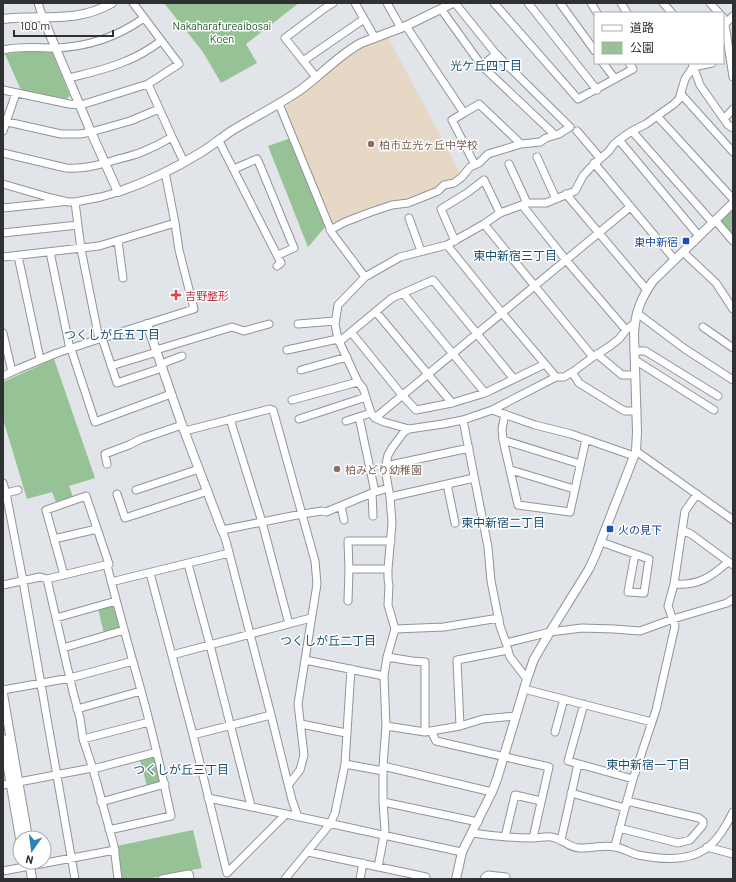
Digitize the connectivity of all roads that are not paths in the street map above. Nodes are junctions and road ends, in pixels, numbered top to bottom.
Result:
1 (38, 3) edge
2 (112, 3) edge
3 (133, 3) edge
4 (333, 3) edge
5 (355, 3) edge
6 (453, 3) edge
7 (494, 3) edge
8 (528, 3) edge
9 (560, 3) edge
10 (591, 3) edge
11 (621, 3) edge
12 (663, 3) edge
13 (710, 3) edge
14 (389, 4) edge
15 (441, 9) junction
16 (596, 12) edge
17 (626, 12) edge
18 (671, 12) edge
19 (718, 12) edge
20 (733, 16) edge
21 (43, 18) junction
22 (144, 18) junction
23 (3, 19) edge
24 (364, 19) junction
25 (724, 20) edge
26 (403, 27) junction
27 (375, 38) junction
28 (161, 41) junction
29 (56, 48) junction
30 (3, 50) edge
31 (594, 50) edge
32 (496, 54) junction
33 (729, 60) edge
34 (303, 61) junction
35 (604, 64) edge
36 (702, 64) edge
37 (692, 65) edge
38 (482, 66) junction
39 (631, 66) edge
40 (316, 77) junction
41 (733, 77) edge
42 (69, 78) junction
43 (615, 80) junction
44 (148, 84) junction
45 (3, 90) edge
46 (596, 90) junction
47 (16, 93) junction
48 (681, 94) junction
49 (279, 104) junction
50 (81, 105) junction
51 (159, 109) junction
52 (733, 109) edge
53 (464, 113) junction
54 (657, 116) junction
55 (724, 118) junction
56 (5, 121) edge
57 (733, 128) edge
58 (3, 131) edge
59 (577, 131) dead end
60 (632, 131) junction
61 (91, 132) junction
62 (555, 135) junction
63 (172, 137) junction
64 (219, 140) junction
65 (619, 140) junction
66 (521, 144) junction
67 (733, 152) edge
68 (3, 153) edge
69 (537, 157) dead end
70 (600, 158) junction
71 (184, 162) junction
72 (105, 163) junction
73 (594, 163) junction
74 (509, 164) dead end
75 (475, 165) junction
76 (234, 169) junction
77 (165, 172) junction
78 (3, 184) edge
79 (118, 192) junction
80 (566, 194) junction
81 (556, 199) junction
82 (733, 199) edge
83 (71, 202) junction
84 (733, 203) edge
85 (524, 204) junction
86 (630, 207) junction
87 (3, 208) edge
88 (500, 214) junction
89 (410, 218) dead end
90 (714, 222) junction
91 (175, 223) junction
92 (484, 224) junction
93 (78, 225) junction
94 (330, 230) junction
95 (3, 233) edge
96 (598, 233) junction
97 (699, 236) junction
98 (118, 241) junction
99 (455, 241) junction
100 (733, 241) edge
101 (447, 245) junction
102 (81, 248) junction
103 (422, 251) junction
104 (50, 252) junction
105 (683, 252) junction
106 (18, 256) junction
107 (278, 256) junction
108 (3, 257) edge
109 (566, 260) junction
110 (674, 260) junction
111 (277, 266) dead end
112 (364, 277) junction
113 (123, 278) dead end
114 (535, 286) junction
115 (647, 290) junction
116 (403, 293) junction
117 (733, 309) edge
118 (376, 312) junction
119 (502, 313) junction
120 (637, 313) junction
121 (335, 321) junction
122 (635, 323) junction
123 (147, 324) junction
124 (269, 324) dead end
125 (298, 324) dead end
126 (703, 327) dead end
127 (626, 330) junction
128 (351, 332) junction
129 (3, 333) edge
130 (477, 333) junction
131 (100, 338) junction
132 (339, 340) junction
133 (733, 348) edge
134 (70, 349) junction
135 (287, 350) dead end
136 (156, 351) junction
137 (634, 351) junction
138 (453, 354) junction
139 (595, 355) junction
140 (182, 356) dead end
141 (347, 358) junction
142 (40, 359) junction
143 (635, 360) junction
144 (545, 364) junction
145 (112, 366) junction
146 (162, 366) junction
147 (301, 370) dead end
148 (12, 372) junction
149 (572, 372) junction
150 (428, 374) junction
151 (635, 375) junction
152 (3, 376) edge
153 (556, 377) junction
154 (514, 379) junction
155 (733, 380) edge
156 (358, 382) junction
157 (485, 393) junction
158 (171, 394) junction
159 (402, 395) junction
160 (718, 396) dead end
161 (366, 397) junction
162 (292, 400) dead end
163 (452, 403) junction
164 (492, 410) junction
165 (714, 410) dead end
166 (637, 411) junction
167 (505, 414) junction
168 (373, 415) junction
169 (359, 416) junction
170 (230, 419) junction
171 (299, 419) dead end
172 (463, 420) junction
173 (346, 421) dead end
174 (184, 428) junction
175 (409, 428) junction
176 (586, 439) junction
177 (503, 440) junction
178 (469, 448) junction
179 (635, 453) junction
180 (107, 464) dead end
181 (580, 464) junction
182 (386, 466) junction
183 (199, 469) junction
184 (510, 470) junction
185 (474, 478) junction
186 (3, 483) edge
187 (447, 484) junction
188 (388, 488) junction
189 (574, 489) junction
190 (18, 490) dead end
191 (136, 490) dead end
192 (208, 491) junction
193 (373, 493) junction
194 (4, 494) edge
195 (117, 494) dead end
196 (697, 494) junction
197 (390, 497) junction
198 (341, 506) junction
199 (302, 514) junction
200 (373, 516) dead end
201 (344, 520) dead end
202 (733, 520) edge
203 (262, 522) junction
204 (455, 523) dead end
205 (97, 528) junction
206 (222, 530) junction
207 (682, 530) junction
208 (54, 539) junction
209 (390, 541) junction
210 (601, 542) junction
211 (229, 553) junction
212 (635, 554) junction
213 (731, 563) edge
214 (188, 564) junction
215 (106, 565) junction
216 (349, 569) junction
217 (388, 569) junction
218 (150, 573) junction
219 (64, 575) junction
220 (47, 579) junction
221 (23, 581) junction
222 (111, 582) junction
223 (674, 584) junction
224 (3, 585) edge
225 (733, 599) edge
226 (116, 601) junction
227 (348, 601) dead end
228 (56, 618) junction
229 (311, 618) junction
230 (499, 618) junction
231 (673, 619) junction
232 (289, 624) junction
233 (395, 629) junction
234 (124, 630) junction
235 (550, 632) junction
236 (250, 634) junction
237 (506, 643) junction
238 (210, 645) junction
239 (63, 648) junction
240 (508, 650) junction
241 (172, 655) junction
242 (387, 657) junction
243 (305, 660) junction
244 (133, 661) junction
245 (351, 669) junction
246 (384, 676) junction
247 (70, 678) junction
248 (527, 679) junction
249 (41, 683) junction
250 (524, 689) junction
251 (3, 690) edge
252 (141, 692) junction
253 (3, 694) edge
254 (564, 699) junction
255 (584, 704) junction
256 (77, 709) junction
257 (271, 715) junction
258 (516, 716) junction
259 (149, 722) junction
260 (652, 722) junction
261 (301, 724) junction
262 (230, 725) junction
263 (386, 726) junction
264 (460, 726) junction
265 (428, 731) junction
266 (555, 732) dead end
267 (346, 733) junction
268 (193, 735) junction
269 (3, 739) edge
270 (83, 739) junction
271 (157, 752) junction
272 (504, 756) junction
273 (345, 764) junction
274 (578, 764) junction
275 (92, 769) junction
276 (383, 769) junction
277 (57, 775) junction
278 (633, 779) junction
279 (11, 783) edge
280 (165, 784) junction
281 (289, 784) junction
282 (492, 792) junction
283 (571, 793) junction
284 (208, 798) junction
285 (541, 801) junction
286 (101, 802) junction
287 (383, 802) junction
288 (626, 804) junction
289 (251, 806) junction
290 (733, 812) edge
291 (286, 814) junction
292 (298, 816) junction
293 (478, 822) junction
294 (330, 824) junction
295 (619, 828) junction
296 (19, 830) edge
297 (26, 830) edge
298 (109, 830) junction
299 (472, 833) junction
300 (384, 836) junction
301 (505, 836) junction
302 (533, 838) junction
303 (561, 840) junction
304 (615, 846) junction
305 (707, 847) junction
306 (115, 850) junction
307 (308, 852) junction
308 (462, 852) junction
309 (733, 854) edge
310 (71, 858) junction
311 (52, 860) edge
312 (363, 864) junction
313 (378, 867) junction
314 (506, 877) dead end
315 (75, 879) edge
316 (118, 879) edge
317 (162, 879) edge
318 (190, 879) edge
319 (285, 879) edge
320 (360, 879) edge
321 (426, 879) edge
322 (456, 879) edge
323 (484, 879) edge

1 - 21 street
2 - 21 street
3 - 22 street
4 - 34 street
5 - 24 street
6 - 15 street
6 - 32 street
7 - 46 street
8 - 46 street
9 - 31 street
10 - 16 street
11 - 17 street
12 - 18 street
13 - 19 street
14 - 26 street
15 - 26 street
15 - 38 street
20 - 25 street
21 - 23 street
21 - 29 street
22 - 28 street
22 - 29 street
24 - 27 street
24 - 34 street
25 - 33 street
26 - 27 street
26 - 53 street
27 - 40 street
28 - 42 street
28 - 44 street
29 - 30 street
29 - 42 street
32 - 38 street
32 - 62 street
33 - 41 street
34 - 40 street
35 - 43 street
36 - 37 street
37 - 48 street
37 - 55 street
38 - 62 street
39 - 43 street
40 - 49 street
42 - 50 street
43 - 46 street
44 - 50 street
44 - 51 street
45 - 47 street
47 - 50 street
47 - 56 street
48 - 54 street
48 - 67 street
49 - 64 street
49 - 94 street
50 - 61 street
51 - 61 street
51 - 63 street
52 - 55 street
53 - 66 street
53 - 75 street
54 - 60 street
54 - 82 street
55 - 57 street
56 - 58 street
56 - 61 street
59 - 70 street
60 - 65 street
60 - 90 street
61 - 72 street
62 - 66 street
63 - 71 street
63 - 72 street
64 - 71 street
64 - 76 street
65 - 70 street
65 - 97 street
66 - 75 street
68 - 72 street
69 - 81 street
70 - 73 street
71 - 77 street
72 - 79 street
73 - 80 street
73 - 86 street
74 - 85 street
75 - 94 street
76 - 107 street
76 - 107 street
77 - 79 street
77 - 91 street
78 - 83 street
79 - 83 street
80 - 81 street
80 - 96 street
81 - 85 street
83 - 87 street
83 - 93 street
84 - 90 street
85 - 88 street
85 - 109 street
86 - 96 street
86 - 110 street
88 - 92 street
88 - 99 street
89 - 103 street
90 - 97 street
90 - 100 street
91 - 98 street
91 - 123 street
92 - 99 street
92 - 114 street
93 - 95 street
93 - 102 street
94 - 112 street
96 - 109 street
96 - 115 street
97 - 105 street
98 - 102 street
98 - 113 street
99 - 101 street
101 - 103 street
101 - 119 street
102 - 104 street
102 - 131 street
103 - 112 street
104 - 106 street
104 - 134 street
105 - 110 street
105 - 117 street
106 - 108 street
106 - 142 street
107 - 111 street
109 - 114 street
109 - 127 street
110 - 115 street
112 - 121 street
114 - 119 street
114 - 139 street
115 - 120 street
116 - 118 street
116 - 130 street
116 - 138 street
118 - 128 street
118 - 150 street
119 - 130 street
119 - 144 street
120 - 122 street
120 - 155 street
121 - 125 street
121 - 132 street
122 - 127 street
122 - 137 street
123 - 131 street
123 - 136 street
124 - 136 street
126 - 133 street
127 - 139 street
128 - 132 street
128 - 159 street
129 - 148 street
130 - 138 street
130 - 154 street
131 - 134 street
131 - 145 street
132 - 135 street
132 - 141 street
134 - 142 street
134 - 158 street
136 - 145 street
136 - 146 street
137 - 143 street
137 - 160 street
138 - 150 street
138 - 157 street
139 - 149 street
139 - 151 street
140 - 146 street
141 - 147 street
141 - 156 street
142 - 148 street
143 - 151 street
143 - 165 street
144 - 153 street
144 - 154 street
145 - 146 street
146 - 158 street
148 - 152 street
149 - 153 street
149 - 166 street
150 - 159 street
150 - 163 street
151 - 166 street
153 - 164 street
154 - 157 street
156 - 161 street
156 - 162 street
157 - 163 street
158 - 174 street
159 - 163 street
159 - 168 street
161 - 168 street
161 - 171 street
164 - 167 street
164 - 172 street
166 - 179 street
167 - 176 street
167 - 177 street
168 - 169 street
168 - 175 street
169 - 173 street
169 - 193 street
170 - 174 street
170 - 199 street
170 - 203 street
172 - 175 street
172 - 178 street
174 - 180 street
174 - 183 street
175 - 182 street
176 - 179 street
176 - 181 street
177 - 181 street
177 - 184 street
178 - 182 street
178 - 185 street
179 - 196 street
179 - 210 street
181 - 189 street
182 - 188 street
183 - 191 street
183 - 192 street
184 - 189 street
184 - 189 street
185 - 187 street
185 - 230 street
186 - 194 street
187 - 197 street
187 - 204 street
188 - 193 street
188 - 197 street
190 - 194 street
192 - 195 street
192 - 206 street
193 - 198 street
193 - 200 street
194 - 221 street
196 - 202 street
196 - 207 street
197 - 209 street
198 - 199 street
198 - 201 street
199 - 203 street
199 - 229 street
203 - 206 street
203 - 232 street
205 - 208 street
205 - 208 street
205 - 215 street
206 - 211 street
207 - 213 street
207 - 223 street
208 - 219 street
209 - 216 street
209 - 217 street
210 - 212 street
210 - 235 street
211 - 214 street
211 - 236 street
212 - 212 street
213 - 223 street
214 - 218 street
214 - 238 street
215 - 219 street
215 - 222 street
216 - 217 street
216 - 227 street
217 - 233 street
218 - 222 street
218 - 241 street
219 - 220 street
220 - 221 street
220 - 228 street
221 - 224 street
221 - 249 street
222 - 226 street
223 - 231 street
225 - 231 street
226 - 228 street
226 - 234 street
228 - 239 street
229 - 232 street
229 - 243 street
230 - 233 street
230 - 237 street
231 - 235 street
231 - 260 street
232 - 236 street
233 - 242 street
234 - 239 street
234 - 244 street
235 - 237 street
235 - 248 street
236 - 238 street
236 - 257 street
237 - 240 street
238 - 241 street
238 - 262 street
239 - 247 street
240 - 248 street
240 - 264 street
241 - 268 street
242 - 246 street
242 - 265 street
243 - 245 street
243 - 261 street
244 - 247 street
244 - 252 street
245 - 246 street
245 - 267 street
246 - 263 street
247 - 249 street
247 - 256 street
248 - 250 street
249 - 251 street
249 - 277 street
250 - 254 street
250 - 258 street
252 - 256 street
252 - 259 street
253 - 279 street
254 - 255 street
254 - 266 street
255 - 260 street
255 - 274 street
256 - 270 street
257 - 262 street
257 - 281 street
258 - 264 street
258 - 272 street
259 - 270 street
259 - 271 street
260 - 278 street
261 - 267 street
261 - 281 street
262 - 268 street
262 - 289 street
263 - 265 street
263 - 276 street
264 - 265 street
265 - 272 street
267 - 273 street
268 - 284 street
269 - 279 street
270 - 275 street
271 - 275 street
271 - 280 street
272 - 282 street
272 - 285 street
273 - 276 street
273 - 294 street
274 - 278 street
274 - 283 street
275 - 277 street
275 - 286 street
276 - 282 street
276 - 287 street
277 - 279 street
277 - 310 street
278 - 288 street
279 - 296 street
279 - 297 street
280 - 286 street
280 - 298 street
281 - 292 street
282 - 293 street
283 - 288 street
283 - 303 street
284 - 289 street
284 - 291 street
285 - 301 street
285 - 302 street
286 - 298 street
287 - 293 street
287 - 300 street
288 - 295 street
288 - 295 street
289 - 291 street
290 - 305 street
291 - 292 street
292 - 294 street
293 - 299 street
294 - 300 street
294 - 307 street
295 - 304 street
298 - 306 street
299 - 301 street
299 - 308 street
300 - 308 street
300 - 313 street
301 - 302 street
302 - 303 street
303 - 304 street
304 - 305 street
305 - 309 street
306 - 310 street
306 - 316 street
307 - 312 street
307 - 319 street
308 - 322 street
310 - 311 street
310 - 315 street
312 - 313 street
312 - 320 street
313 - 321 street
314 - 323 street
317 - 318 street

